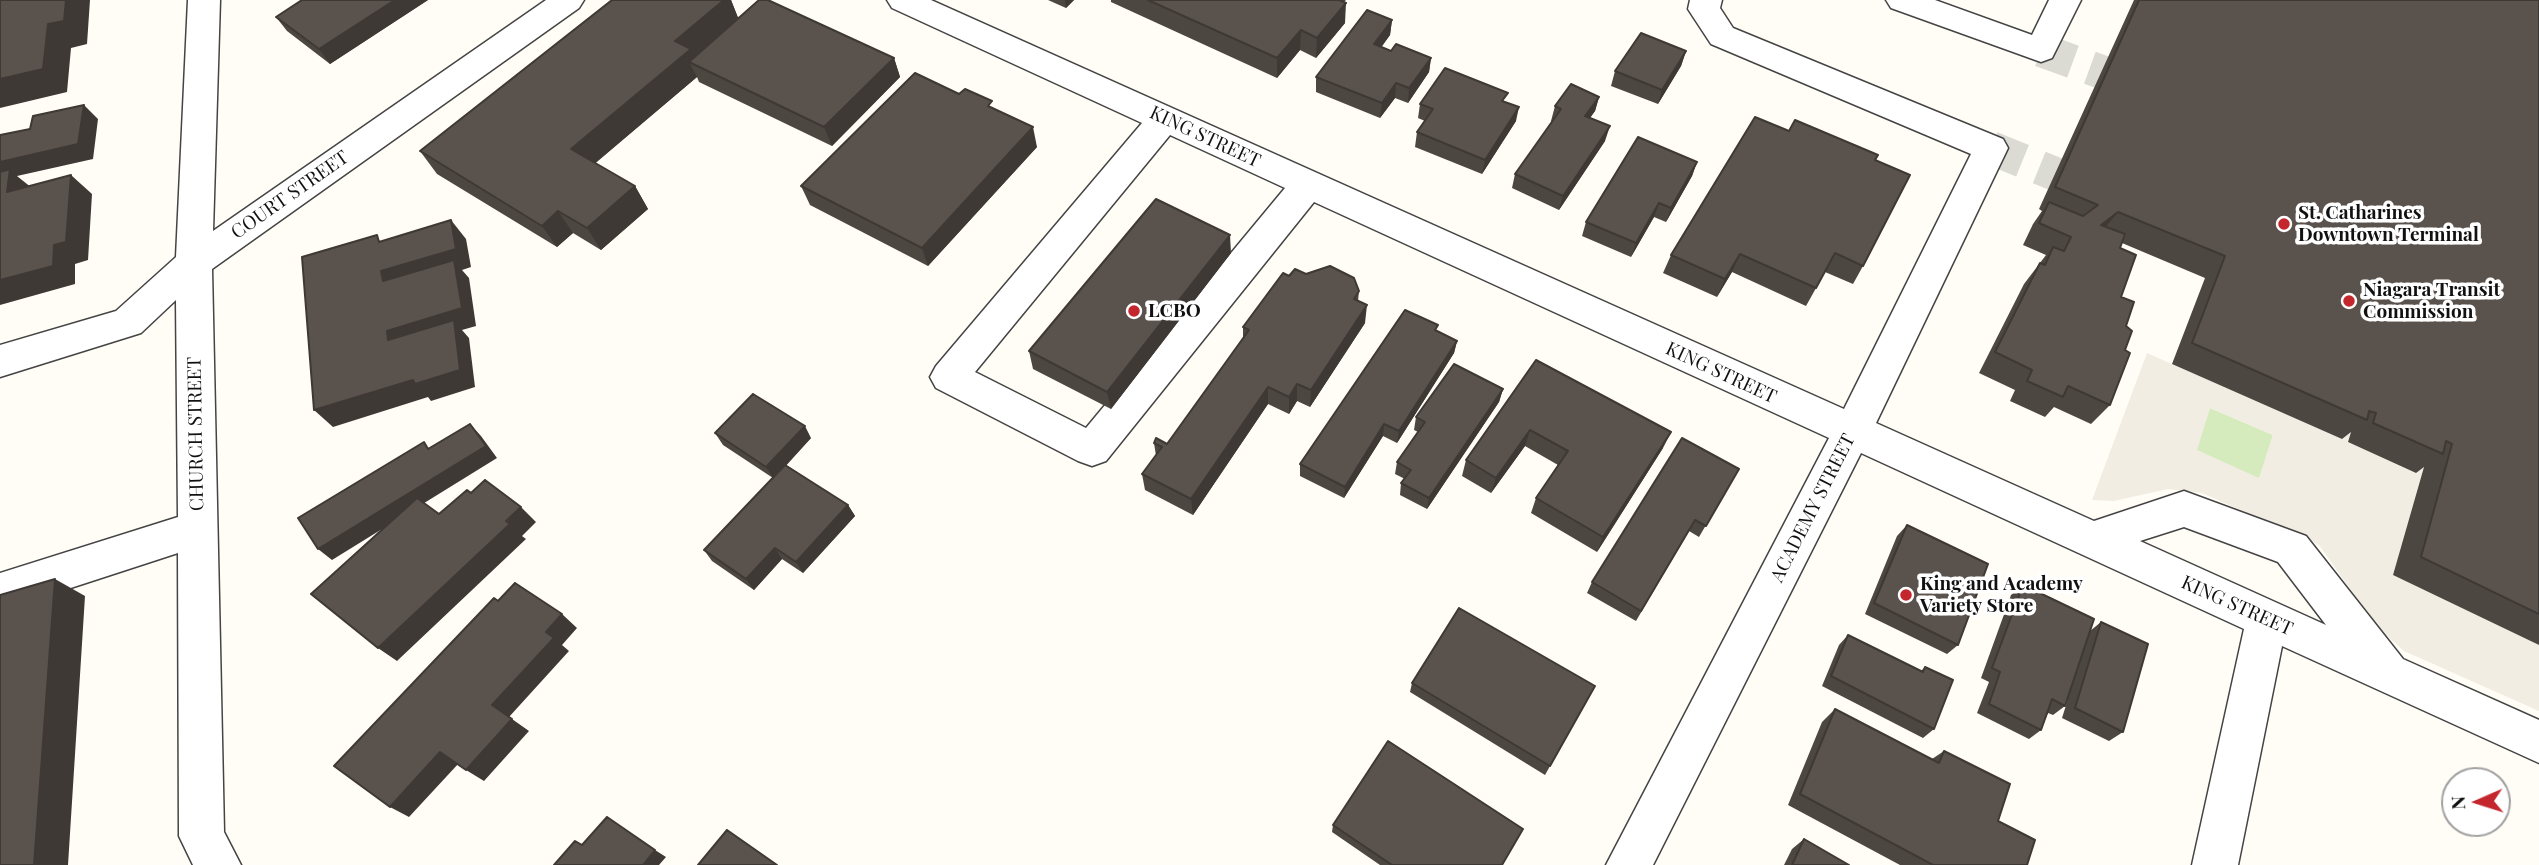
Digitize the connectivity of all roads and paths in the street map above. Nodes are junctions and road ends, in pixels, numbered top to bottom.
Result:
1 (204, 0) edge
2 (568, 0) edge
3 (904, 0) edge
4 (1706, 0) edge
5 (1902, 0) edge
6 (2065, 0) edge
7 (1164, 119) junction
8 (1308, 185) junction
9 (194, 263) junction
10 (0, 361) edge
11 (1852, 432) junction
12 (198, 529) junction
13 (2090, 540) junction
14 (0, 592) edge
15 (2267, 620) junction
16 (2391, 676) junction
17 (2539, 743) edge
18 (218, 865) edge
19 (1629, 865) edge
20 (2215, 865) edge

1 - 9 street, CHURCH STREET
2 - 9 street, COURT STREET
3 - 7 street, KING STREET
4 - 11 street, ACADEMY STREET
5 - 6 street
7 - 8 street, KING STREET
7 - 8 street
8 - 11 street, KING STREET
9 - 10 street, COURT STREET
9 - 12 street, CHURCH STREET
11 - 13 street, KING STREET
11 - 19 street, ACADEMY STREET
12 - 14 street
12 - 18 street, CHURCH STREET
13 - 15 street, KING STREET
13 - 16 street
15 - 16 street, KING STREET
15 - 20 street
16 - 17 street, KING STREET

